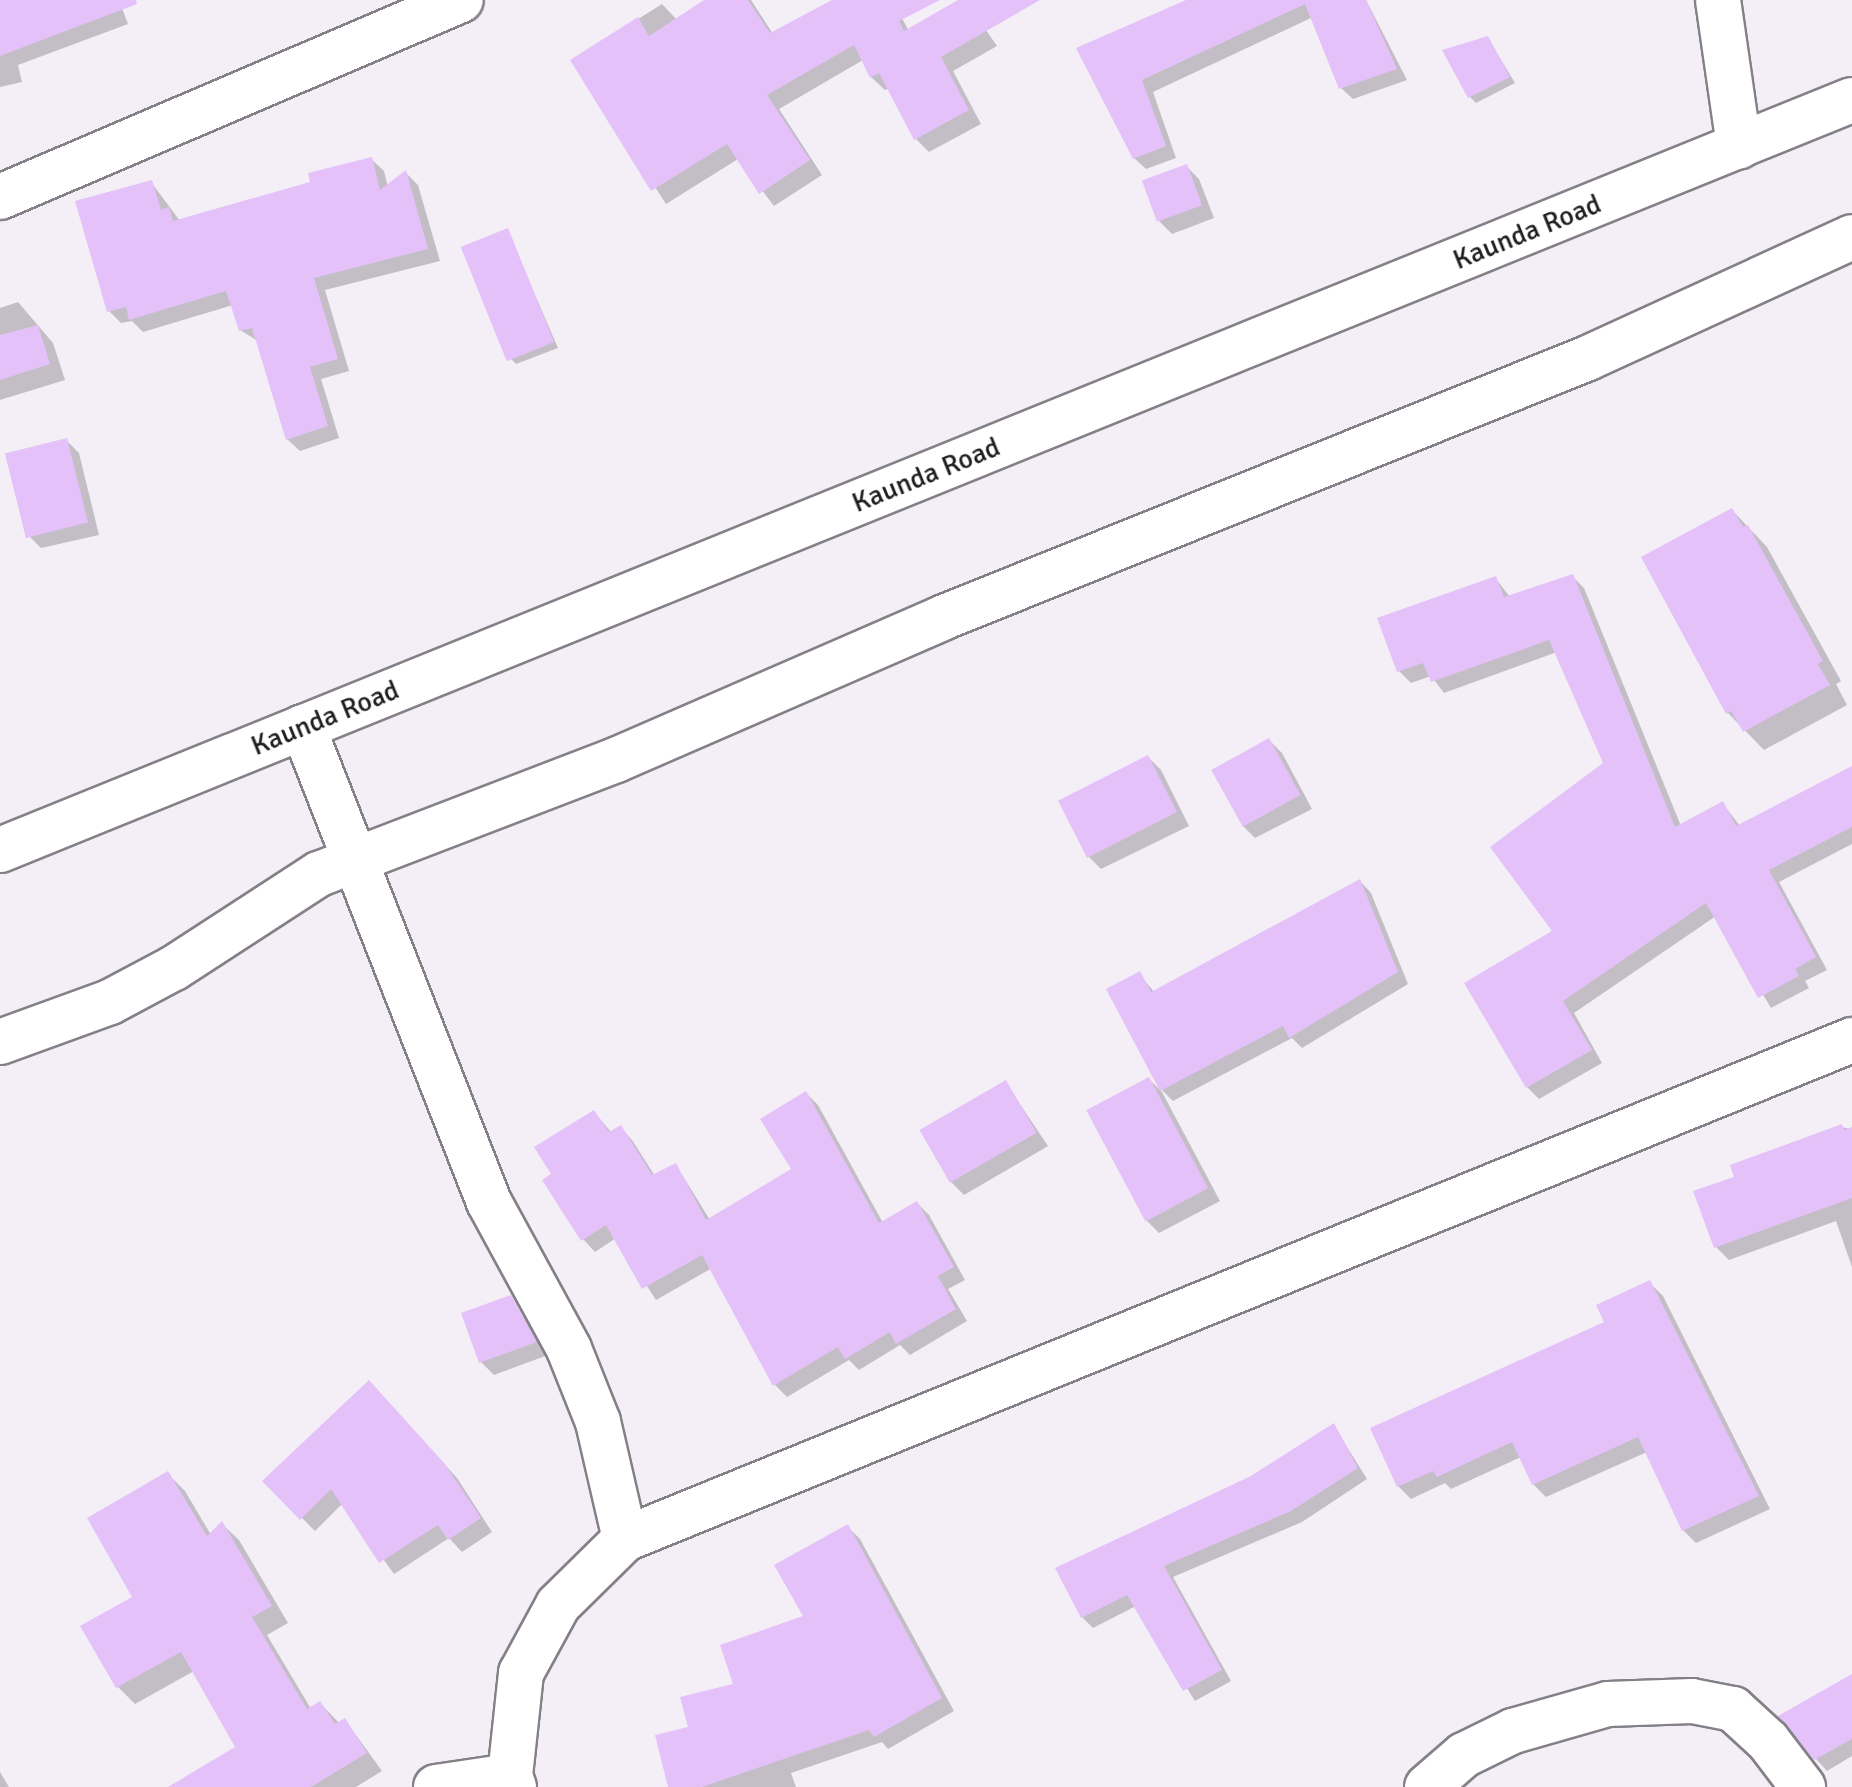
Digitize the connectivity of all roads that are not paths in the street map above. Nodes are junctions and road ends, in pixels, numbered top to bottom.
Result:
1 (461, 0) edge
2 (1718, 0) edge
3 (1852, 100) edge
4 (1739, 146) junction
5 (0, 197) edge
6 (1852, 237) edge
7 (303, 727) junction
8 (0, 850) edge
9 (354, 861) junction
10 (1852, 1040) edge
11 (0, 1042) edge
12 (625, 1539) junction
13 (512, 1781) edge
14 (436, 1787) edge
15 (1427, 1787) edge
16 (1803, 1787) edge

1 - 5 street
2 - 4 street
3 - 4 street, Kaunda Road
4 - 7 street, Kaunda Road
6 - 9 street
7 - 8 street, Kaunda Road
7 - 9 street
9 - 11 street
9 - 12 street
10 - 12 street
12 - 13 street
13 - 14 street
15 - 16 street

